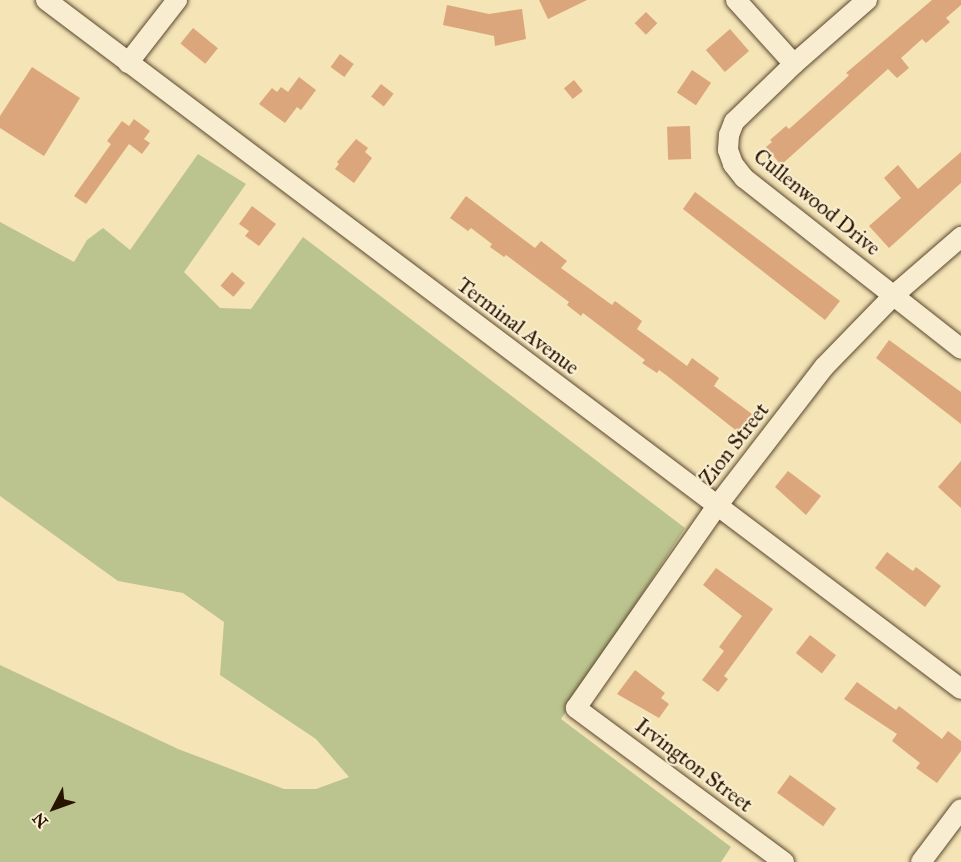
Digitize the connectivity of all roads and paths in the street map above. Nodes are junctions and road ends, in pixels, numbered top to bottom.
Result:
1 (46, 0) edge
2 (177, 0) edge
3 (736, 0) edge
4 (867, 0) edge
5 (128, 63) junction
6 (794, 64) junction
7 (961, 237) edge
8 (894, 295) junction
9 (961, 349) edge
10 (717, 506) junction
11 (961, 690) edge
12 (576, 708) joint
13 (961, 809) edge
14 (784, 862) edge
15 (921, 862) edge

1 - 5 street, Terminal Avenue
2 - 5 street
3 - 6 street
4 - 6 street, Cullenwood Drive
5 - 10 street, Terminal Avenue
6 - 8 street, Cullenwood Drive
7 - 8 street, Zion Street
8 - 9 street, Cullenwood Drive
8 - 10 street, Zion Street
10 - 11 street, Terminal Avenue
10 - 12 street, Zion Street
12 - 14 street, Irvington Street
13 - 15 street

